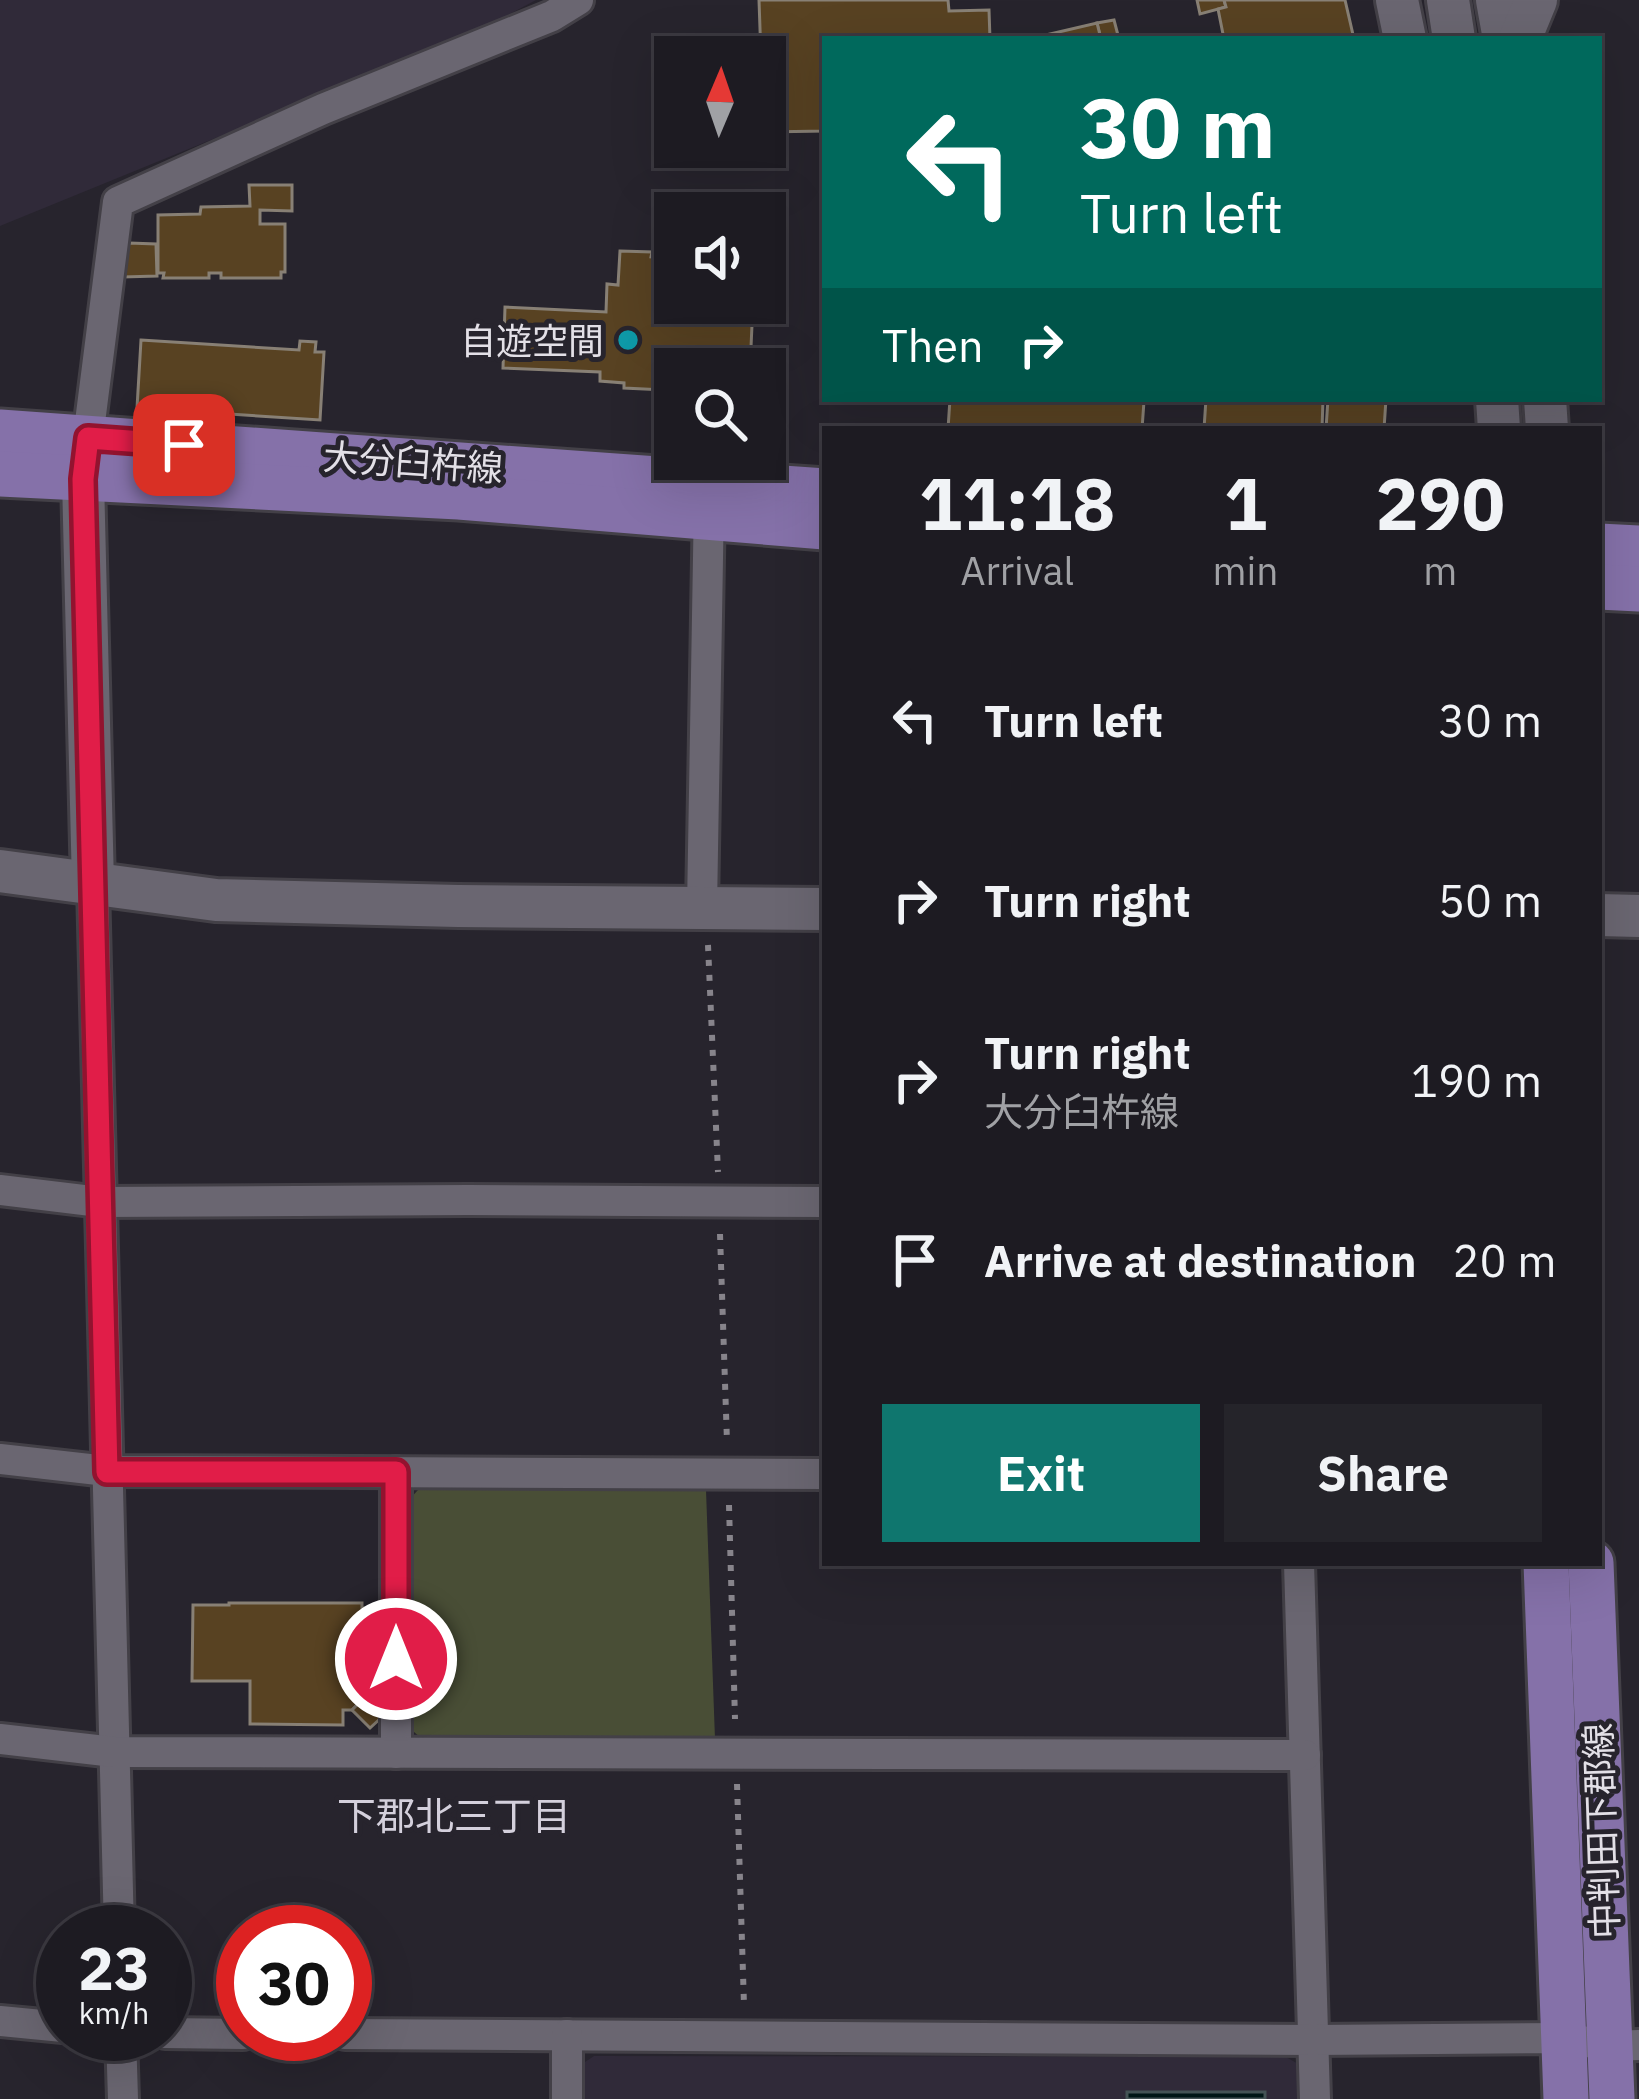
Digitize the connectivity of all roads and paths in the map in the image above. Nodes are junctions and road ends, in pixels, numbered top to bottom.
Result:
1 (578, 0) edge
2 (1396, 0) edge
3 (1448, 0) edge
4 (1497, 0) edge
5 (1536, 0) edge
6 (1405, 36) edge
7 (1454, 36) edge
8 (1503, 36) edge
9 (1521, 36) edge
10 (0, 432) edge
11 (86, 459) junction
12 (0, 474) edge
13 (822, 491) edge
14 (709, 500) junction
15 (822, 526) edge
16 (0, 871) edge
17 (93, 885) junction
18 (702, 908) junction
19 (822, 909) edge
20 (1602, 915) edge
21 (1639, 916) edge
22 (719, 1181) dead end
23 (0, 1190) edge
24 (100, 1202) junction
25 (822, 1202) edge
26 (719, 1218) dead end
27 (727, 1458) dead end
28 (0, 1459) edge
29 (107, 1472) junction
30 (396, 1472) junction
31 (822, 1474) edge
32 (728, 1489) dead end
33 (1299, 1566) edge
34 (1546, 1566) edge
35 (1591, 1566) edge
36 (735, 1718) dead end
37 (0, 1739) edge
38 (114, 1752) junction
39 (396, 1753) junction
40 (1305, 1755) junction
41 (737, 1772) dead end
42 (118, 1905) edge
43 (0, 2021) edge
44 (36, 2024) edge
45 (372, 2034) edge
46 (567, 2035) junction
47 (745, 2035) junction
48 (1565, 2038) junction
49 (1314, 2041) junction
50 (1624, 2045) edge
51 (122, 2061) edge
52 (123, 2099) edge
53 (567, 2099) edge
54 (1315, 2099) edge
55 (1566, 2099) edge
56 (1612, 2099) edge

1 - 11 street
2 - 6 street
3 - 7 street
4 - 8 street
5 - 9 street
10 - 11 main road, 大分臼杵線
11 - 12 main road, 大分臼杵線
11 - 14 main road, 大分臼杵線
11 - 17 street
13 - 14 main road, 大分臼杵線
14 - 15 main road, 大分臼杵線
14 - 18 street
16 - 17 street
17 - 18 street
17 - 24 street
18 - 19 street
18 - 22 path
20 - 21 street
23 - 24 street
24 - 25 street
24 - 29 street
26 - 27 path
28 - 29 street
29 - 30 street
29 - 38 street
30 - 31 street
30 - 39 street
32 - 36 path
33 - 40 street
34 - 48 main road, 中判田下郡線
35 - 50 main road, 中判田下郡線
37 - 38 street
38 - 39 street
38 - 42 street
39 - 40 street
40 - 49 street
41 - 47 path
43 - 44 street
45 - 46 street
46 - 47 street
46 - 53 street
47 - 49 street
48 - 49 street
48 - 50 street
48 - 55 main road, 中判田下郡線
49 - 54 street
50 - 56 main road, 中判田下郡線
51 - 52 street

